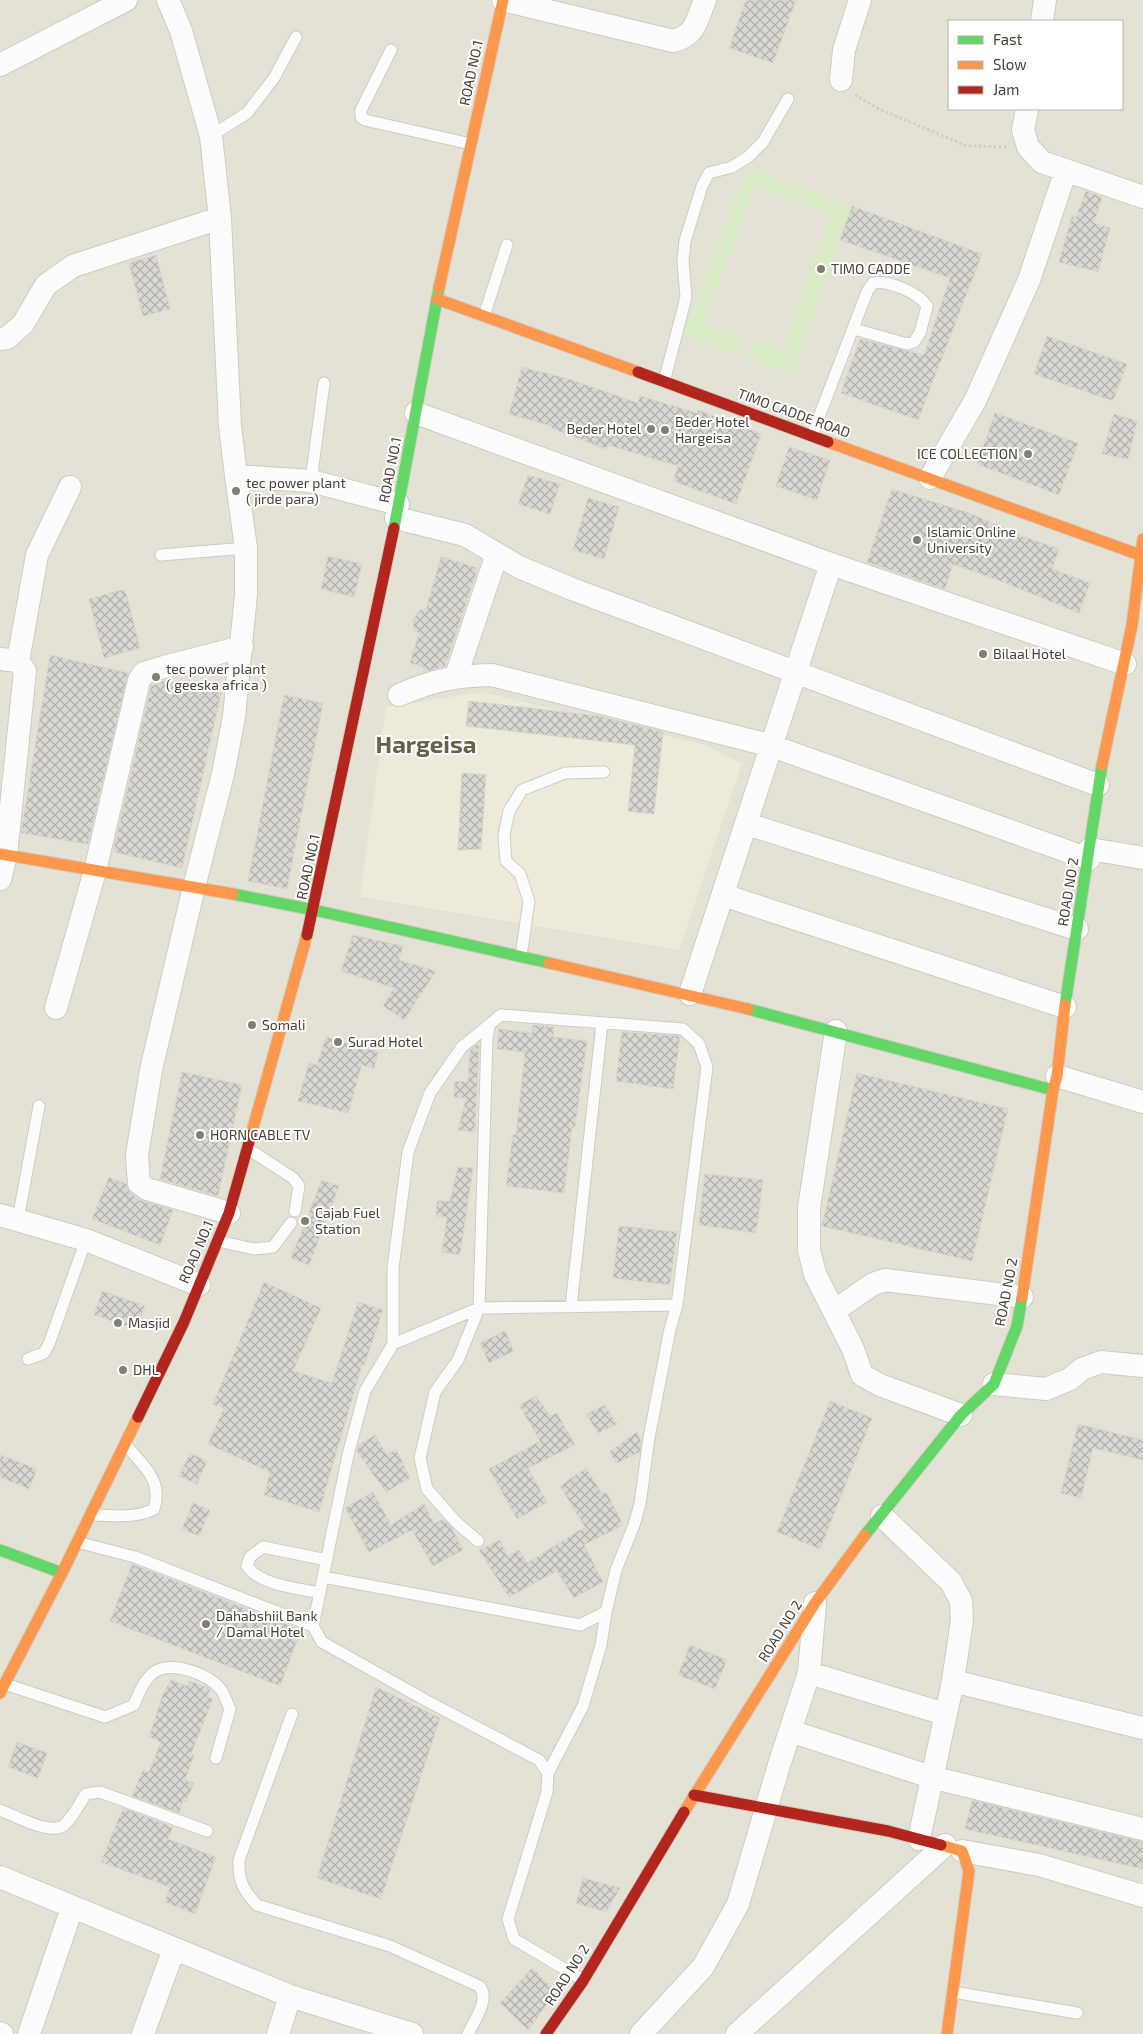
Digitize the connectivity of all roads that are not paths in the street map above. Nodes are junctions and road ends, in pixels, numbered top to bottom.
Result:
1 (126, 0) edge
2 (168, 0) edge
3 (503, 0) edge
4 (705, 0) edge
5 (860, 0) edge
6 (1045, 0) edge
7 (1042, 20) edge
8 (296, 37) dead end
9 (391, 50) dead end
10 (0, 65) edge
11 (841, 80) road end
12 (788, 99) dead end
13 (1026, 110) edge
14 (212, 136) junction
15 (471, 144) junction
16 (1066, 170) junction
17 (1143, 197) edge
18 (220, 218) junction
19 (507, 245) dead end
20 (437, 299) junction
21 (484, 316) junction
22 (854, 329) junction
23 (0, 338) edge
24 (664, 382) junction
25 (324, 383) dead end
26 (416, 413) junction
27 (812, 435) junction
28 (236, 476) junction
29 (930, 478) junction
30 (311, 481) junction
31 (70, 487) dead end
32 (397, 511) junction
33 (1143, 539) edge
34 (246, 548) junction
35 (497, 554) junction
36 (161, 555) dead end
37 (1140, 555) junction
38 (831, 564) junction
39 (1137, 626) edge
40 (242, 648) junction
41 (9, 660) edge
42 (1125, 664) junction
43 (794, 671) junction
44 (456, 676) junction
45 (399, 695) dead end
46 (772, 746) junction
47 (604, 772) dead end
48 (1098, 785) junction
49 (747, 824) junction
50 (3, 854) edge
51 (1090, 854) junction
52 (1143, 858) edge
53 (95, 871) junction
54 (0, 879) edge
55 (194, 886) junction
56 (723, 895) junction
57 (314, 910) junction
58 (1077, 929) junction
59 (521, 956) junction
60 (690, 994) junction
61 (1065, 1007) junction
62 (56, 1008) dead end
63 (602, 1023) junction
64 (490, 1024) junction
65 (836, 1030) junction
66 (1055, 1083) junction
67 (1143, 1102) edge
68 (40, 1106) dead end
69 (247, 1148) junction
70 (295, 1211) dead end
71 (229, 1213) junction
72 (9, 1217) edge
73 (290, 1224) dead end
74 (86, 1240) junction
75 (218, 1241) junction
76 (199, 1285) junction
77 (1022, 1296) junction
78 (677, 1305) junction
79 (571, 1307) junction
80 (479, 1308) junction
81 (834, 1311) junction
82 (394, 1344) junction
83 (28, 1359) dead end
84 (1143, 1366) edge
85 (994, 1384) junction
86 (961, 1415) junction
87 (124, 1444) junction
88 (90, 1515) junction
89 (882, 1516) junction
90 (478, 1541) dead end
91 (77, 1542) junction
92 (0, 1550) edge
93 (327, 1560) junction
94 (62, 1573) junction
95 (323, 1577) junction
96 (320, 1593) junction
97 (815, 1603) junction
98 (606, 1612) junction
99 (313, 1626) junction
100 (809, 1673) junction
101 (953, 1681) junction
102 (2, 1689) edge
103 (292, 1714) dead end
104 (945, 1714) junction
105 (1143, 1728) edge
106 (790, 1732) junction
107 (216, 1758) dead end
108 (548, 1773) junction
109 (931, 1777) junction
110 (694, 1795) junction
111 (765, 1809) junction
112 (0, 1810) edge
113 (1143, 1829) edge
114 (207, 1831) dead end
115 (919, 1839) junction
116 (954, 1848) junction
117 (0, 1877) edge
118 (1143, 1896) edge
119 (72, 1908) junction
120 (174, 1950) junction
121 (583, 1980) junction
122 (953, 1992) junction
123 (290, 1996) junction
124 (1077, 2013) dead end
125 (389, 2030) edge
126 (29, 2034) edge
127 (143, 2034) edge
128 (278, 2034) edge
129 (412, 2034) edge
130 (468, 2034) edge
131 (546, 2034) edge
132 (641, 2034) edge
133 (737, 2034) edge
134 (947, 2034) edge

1 - 10 street
2 - 14 street
3 - 4 street
3 - 15 main road, ROAD NO.1
5 - 11 street
6 - 7 street
8 - 14 lane
9 - 15 lane
12 - 24 lane
13 - 16 street
14 - 18 street
15 - 20 main road, ROAD NO.1
16 - 17 street
16 - 29 street
18 - 23 street
18 - 28 street
19 - 21 lane
20 - 21 main road, TIMO CADDE ROAD
20 - 26 main road, ROAD NO.1
21 - 24 main road, TIMO CADDE ROAD
22 - 22 lane
22 - 27 lane
24 - 27 main road, TIMO CADDE ROAD
25 - 30 lane
26 - 32 main road, ROAD NO.1
26 - 38 street
27 - 29 main road, TIMO CADDE ROAD
28 - 30 street
28 - 34 street
29 - 37 main road, TIMO CADDE ROAD
30 - 32 street
31 - 41 street
32 - 35 street
32 - 57 main road, ROAD NO.1
33 - 37 main road, ROAD NO 2
34 - 36 lane
34 - 40 street
35 - 43 street
35 - 44 street
37 - 39 main road, ROAD NO 2
38 - 42 street
38 - 43 street
39 - 42 main road, ROAD NO 2
40 - 53 street
40 - 55 street
41 - 50 street
42 - 48 main road, ROAD NO 2
43 - 46 street
43 - 48 street
44 - 45 street
44 - 46 street
46 - 49 street
46 - 51 street
47 - 59 lane
48 - 51 main road, ROAD NO 2
49 - 56 street
49 - 58 street
50 - 53 main road
50 - 54 street
51 - 52 street
51 - 58 main road, ROAD NO 2
53 - 55 main road
53 - 62 street
55 - 57 main road
55 - 71 street
56 - 60 street
56 - 61 street
57 - 59 main road
57 - 69 main road, ROAD NO.1
58 - 61 main road, ROAD NO 2
59 - 60 main road
60 - 65 main road
61 - 66 main road, ROAD NO 2
63 - 64 lane
63 - 78 lane
63 - 79 lane
64 - 80 lane
64 - 82 lane
65 - 66 main road
65 - 81 street
66 - 67 street
66 - 77 main road, ROAD NO 2
68 - 72 lane
69 - 70 lane
69 - 71 main road, ROAD NO.1
71 - 75 main road, ROAD NO.1
72 - 74 street
73 - 75 lane
74 - 76 street
74 - 83 lane
75 - 76 main road, ROAD NO.1
76 - 87 main road, ROAD NO.1
77 - 81 street
77 - 85 main road, ROAD NO 2
78 - 79 lane
78 - 98 lane
79 - 80 lane
80 - 82 lane
80 - 90 lane
81 - 86 street
82 - 93 lane
84 - 85 street
85 - 86 main road, ROAD NO 2
86 - 89 main road, ROAD NO 2
87 - 88 main road, ROAD NO.1
87 - 88 lane
88 - 91 main road, ROAD NO.1
89 - 97 main road, ROAD NO 2
89 - 101 street
91 - 94 main road, ROAD NO.1
91 - 99 lane
92 - 94 main road
93 - 95 lane
93 - 96 lane
94 - 102 main road, ROAD NO.1
95 - 96 lane
95 - 98 lane
96 - 99 lane
97 - 100 street
97 - 110 main road, ROAD NO 2
98 - 108 lane
99 - 108 lane
100 - 104 street
100 - 106 street
101 - 104 street
101 - 105 street
102 - 107 lane
103 - 130 lane
104 - 109 street
106 - 109 street
106 - 111 street
108 - 121 lane
109 - 113 street
109 - 115 street
110 - 111 main road
110 - 121 main road, ROAD NO 2
111 - 115 main road
111 - 132 street
112 - 114 lane
115 - 116 main road
116 - 118 street
116 - 122 main road
116 - 133 street
117 - 119 street
119 - 120 street
119 - 126 street
120 - 123 street
120 - 127 street
121 - 131 main road, ROAD NO 2
122 - 124 lane
122 - 134 main road
123 - 125 street
123 - 128 street
125 - 129 street

